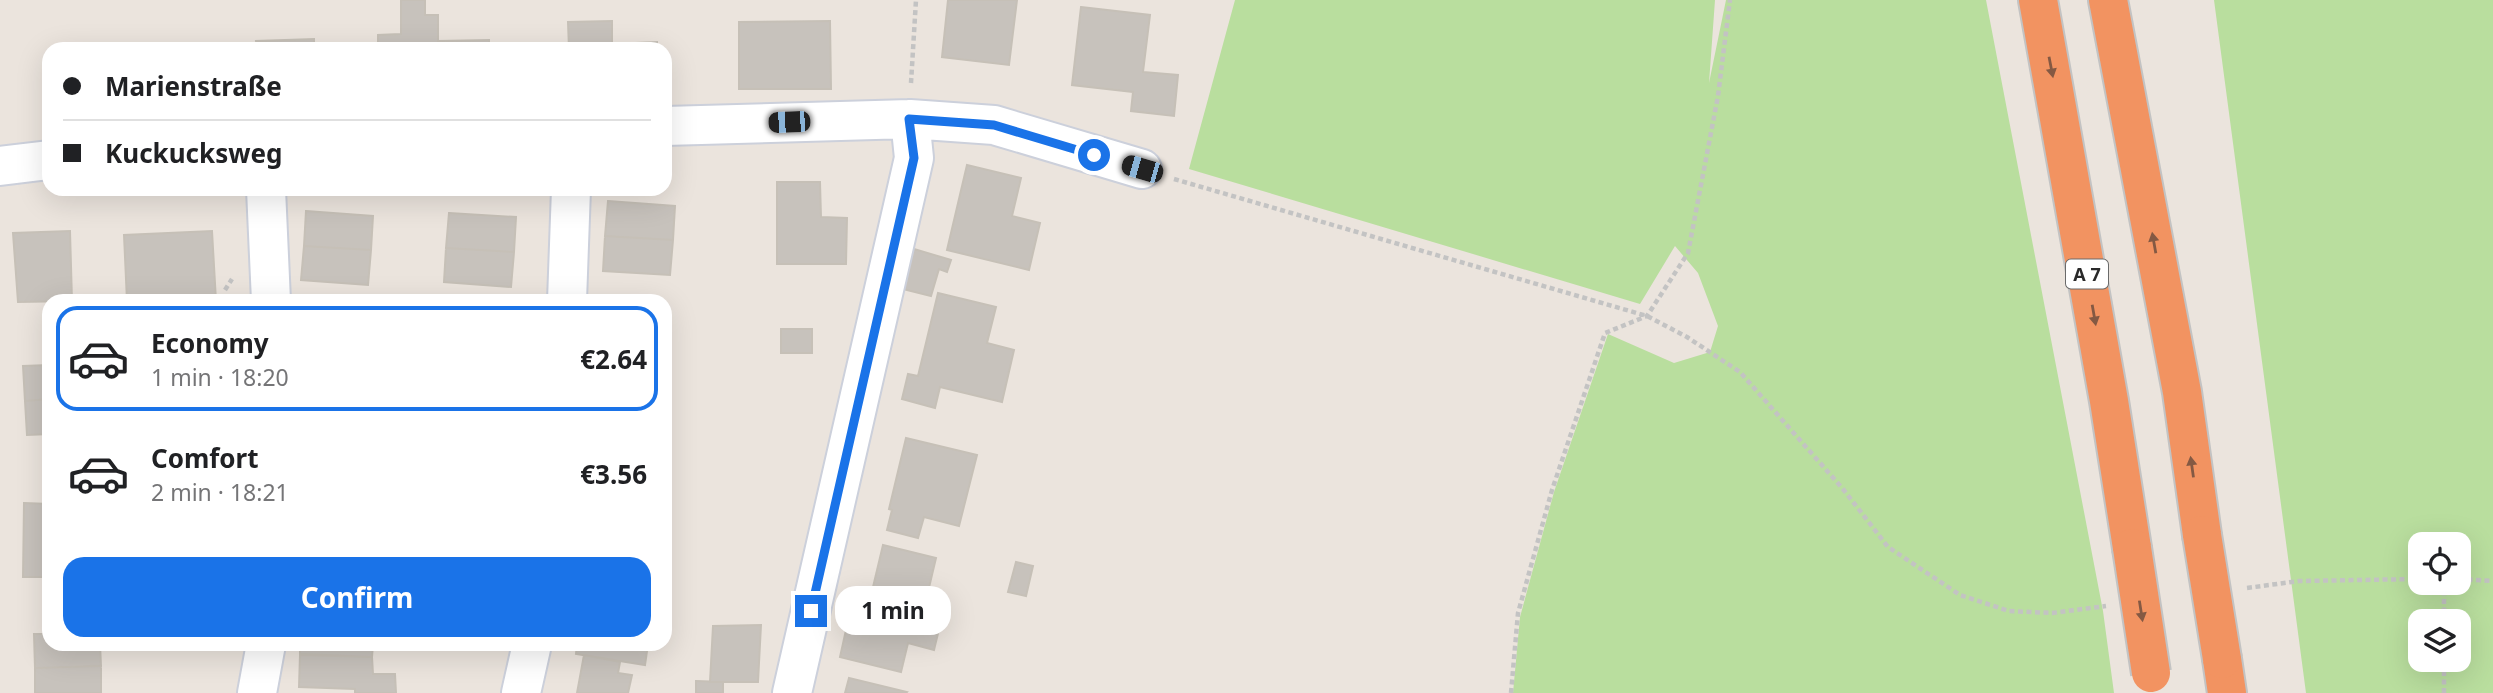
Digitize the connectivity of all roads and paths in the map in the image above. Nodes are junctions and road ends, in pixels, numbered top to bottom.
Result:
1 (916, 0) edge
2 (1730, 0) edge
3 (2038, 0) edge
4 (2108, 0) edge
5 (909, 119) junction
6 (672, 126) edge
7 (42, 161) edge
8 (0, 166) edge
9 (1142, 169) joint
10 (266, 196) edge
11 (571, 196) edge
12 (271, 294) edge
13 (566, 294) edge
14 (1647, 316) junction
15 (2408, 579) edge
16 (2471, 580) edge
17 (2493, 581) edge
18 (2244, 588) dead end
19 (2107, 606) dead end
20 (264, 651) edge
21 (530, 651) edge
22 (2444, 672) edge
23 (2224, 676) edge
24 (2152, 683) edge
25 (257, 693) edge
26 (521, 693) edge
27 (792, 693) edge
28 (1511, 693) edge
29 (2444, 693) edge

1 - 5 path
2 - 14 path
3 -> 24 highway, A 7, bridge
23 -> 4 highway, bridge
5 - 6 street
5 - 9 street
5 - 27 street
7 - 8 street
9 - 14 path
10 - 12 street
11 - 13 street
14 - 19 path
14 - 28 path
15 - 18 path
16 - 17 path
20 - 25 street
21 - 26 street
22 - 29 path

